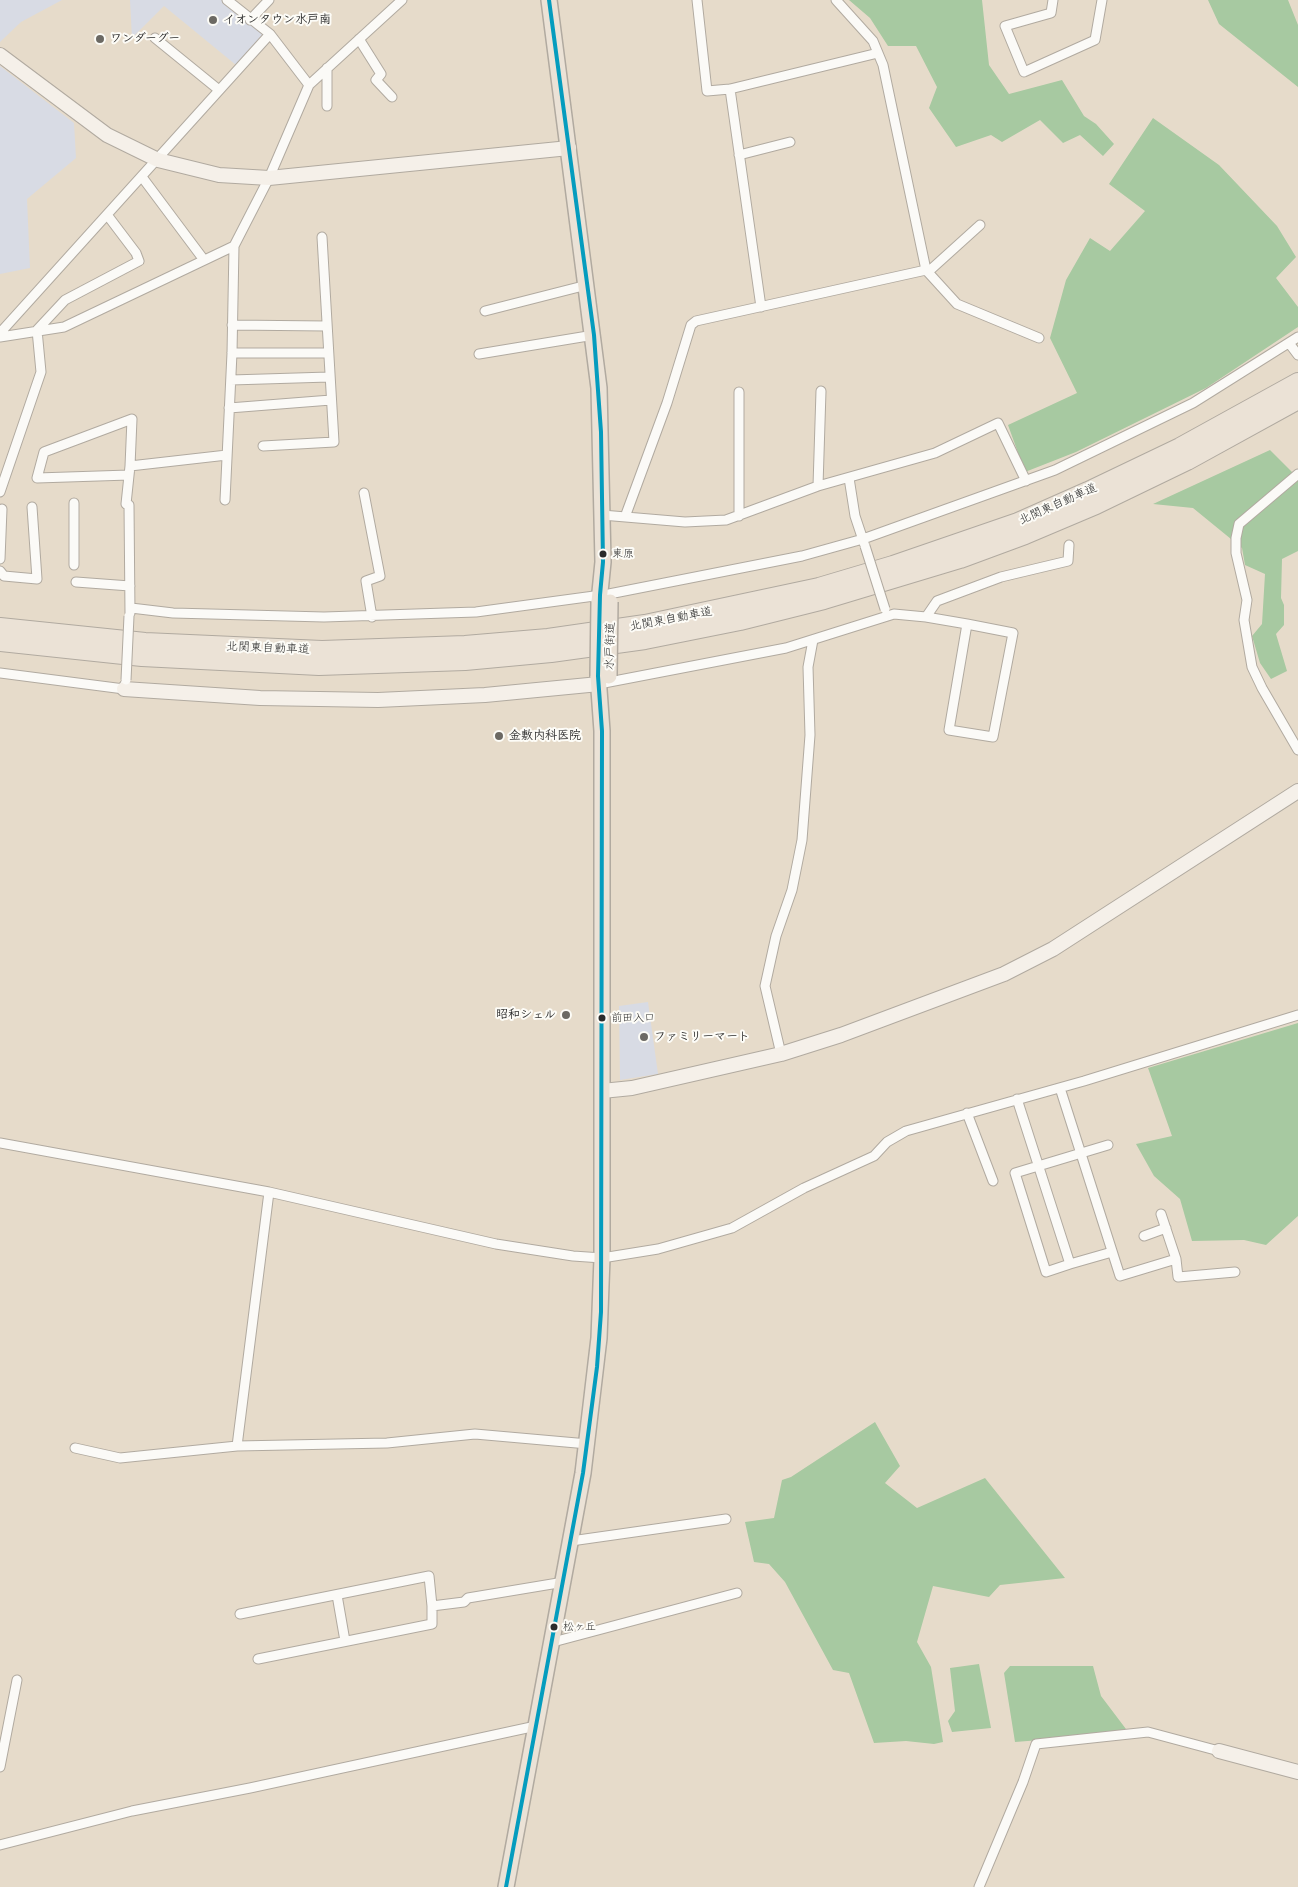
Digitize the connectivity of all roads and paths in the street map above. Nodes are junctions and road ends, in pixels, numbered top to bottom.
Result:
1 (227, 0) edge
2 (269, 0) edge
3 (402, 0) edge
4 (549, 0) edge
5 (696, 0) edge
6 (836, 0) edge
7 (1054, 0) edge
8 (1102, 0) edge
9 (250, 20) junction
10 (270, 34) junction
11 (155, 38) dead end
12 (359, 39) junction
13 (878, 53) junction
14 (0, 55) edge
15 (327, 68) junction
16 (309, 84) junction
17 (730, 89) junction
18 (219, 90) junction
19 (392, 97) dead end
20 (328, 106) dead end
21 (790, 142) dead end
22 (569, 148) junction
23 (739, 155) junction
24 (158, 160) junction
25 (142, 177) junction
26 (269, 178) junction
27 (108, 216) junction
28 (980, 225) dead end
29 (322, 237) dead end
30 (234, 246) junction
31 (204, 260) junction
32 (927, 271) junction
33 (587, 285) junction
34 (761, 307) junction
35 (484, 311) dead end
36 (232, 325) junction
37 (326, 326) junction
38 (37, 330) junction
39 (0, 333) edge
40 (594, 335) junction
41 (0, 337) edge
42 (1038, 338) dead end
43 (1298, 338) edge
44 (1293, 349) edge
45 (232, 353) junction
46 (327, 353) junction
47 (479, 354) dead end
48 (329, 376) junction
49 (231, 380) junction
50 (1298, 382) edge
51 (821, 391) dead end
52 (739, 392) dead end
53 (331, 400) junction
54 (1298, 400) edge
55 (229, 408) junction
56 (263, 446) dead end
57 (227, 456) junction
58 (129, 470) junction
59 (1298, 474) edge
60 (848, 478) junction
61 (1026, 481) junction
62 (818, 486) junction
63 (0, 492) edge
64 (364, 492) dead end
65 (226, 500) dead end
66 (74, 503) dead end
67 (32, 507) dead end
68 (2, 509) dead end
69 (602, 514) junction
70 (739, 516) junction
71 (625, 517) junction
72 (0, 539) edge
73 (864, 542) junction
74 (1069, 545) dead end
75 (0, 559) edge
76 (74, 564) dead end
77 (0, 571) edge
78 (76, 582) dead end
79 (130, 586) junction
80 (605, 599) junction
81 (130, 612) junction
82 (886, 612) junction
83 (372, 617) junction
84 (926, 617) junction
85 (967, 624) junction
86 (0, 627) edge
87 (813, 640) junction
88 (0, 642) edge
89 (0, 674) edge
90 (604, 679) junction
91 (125, 685) junction
92 (1298, 750) edge
93 (1298, 791) edge
94 (1298, 1015) edge
95 (781, 1054) junction
96 (1060, 1088) junction
97 (602, 1091) junction
98 (1017, 1099) junction
99 (967, 1113) junction
100 (0, 1143) edge
101 (1108, 1145) dead end
102 (1081, 1153) junction
103 (1038, 1166) junction
104 (992, 1181) dead end
105 (269, 1192) junction
106 (1161, 1214) dead end
107 (1166, 1228) junction
108 (1144, 1236) dead end
109 (1112, 1252) junction
110 (602, 1258) junction
111 (1176, 1259) junction
112 (1070, 1264) junction
113 (1235, 1272) dead end
114 (588, 1444) junction
115 (237, 1446) junction
116 (76, 1448) dead end
117 (726, 1518) dead end
118 (571, 1541) junction
119 (564, 1582) junction
120 (737, 1593) dead end
121 (337, 1594) junction
122 (432, 1606) junction
123 (240, 1614) dead end
124 (346, 1642) junction
125 (553, 1642) junction
126 (258, 1659) dead end
127 (17, 1680) dead end
128 (536, 1726) junction
129 (1219, 1751) joint
130 (0, 1767) edge
131 (1298, 1772) edge
132 (0, 1845) edge
133 (506, 1887) edge
134 (980, 1887) edge

1 - 9 street
2 - 9 street
3 - 12 street
4 - 22 main road, 水戸街道
5 - 17 street
6 - 13 street
7 - 8 street
9 - 10 street
10 - 16 street
10 - 18 street
11 - 18 street
12 - 15 street
12 - 19 street
13 - 17 street
13 - 32 street
14 - 24 street
15 - 16 street
15 - 20 street
16 - 26 street
17 - 23 street
18 - 24 street
21 - 23 street
22 - 26 street
22 - 33 main road, 水戸街道
23 - 34 street
24 - 25 street
24 - 26 street
25 - 27 street
25 - 31 street
26 - 30 street
27 - 38 street
27 - 39 street
28 - 32 street
29 - 37 street
30 - 31 street
30 - 36 street
31 - 38 street
32 - 34 street
32 - 42 street
33 - 35 street
33 - 40 main road, 水戸街道
34 - 71 street
36 - 37 street
36 - 45 street
37 - 46 street
38 - 41 street
38 - 63 street
40 - 47 street
40 - 69 main road, 水戸街道
43 - 44 street
44 - 61 street
45 - 46 street
45 - 49 street
46 - 48 street
48 - 49 street
48 - 53 street
49 - 55 street
50 - 86 highway, 北関東自動車道
51 - 62 street
52 - 70 street
53 - 55 street
53 - 56 street
54 - 88 highway, 北関東自動車道
55 - 57 street
57 - 58 street
57 - 65 street
58 - 58 street
58 - 79 street
59 - 92 street
60 - 61 street
60 - 62 street
60 - 73 street
61 - 73 street
62 - 70 street
64 - 83 street
66 - 76 street
67 - 77 street
68 - 72 street
69 - 71 street
69 - 80 main road, 水戸街道
70 - 71 street
72 - 75 street
73 - 80 street
73 - 82 street, bridge
74 - 84 street
78 - 79 street
79 - 81 street
80 - 83 street
80 - 90 main road, 水戸街道, bridge
81 - 83 street
81 - 91 street, bridge
82 - 84 street
82 - 87 street
84 - 85 street
85 - 85 street
87 - 90 street
87 - 95 street
89 - 91 street
90 - 91 street
90 - 97 main road, 水戸街道
93 - 95 street
94 - 96 street
95 - 97 street
96 - 98 street
96 - 102 street
97 - 110 main road, 水戸街道
98 - 99 street
98 - 103 street
99 - 104 street
99 - 110 street
100 - 105 street
101 - 102 street
102 - 103 street
102 - 109 street
103 - 112 street
103 - 112 street
105 - 110 street
105 - 115 street
106 - 107 street
107 - 108 street
107 - 111 street
109 - 111 street
109 - 112 street
110 - 114 main road, 水戸街道
111 - 113 street
114 - 115 street
114 - 118 main road, 水戸街道
115 - 116 street
117 - 118 street
118 - 119 main road, 水戸街道
119 - 122 street
119 - 125 main road, 水戸街道
120 - 125 street
121 - 122 street
121 - 123 street
121 - 124 street
122 - 124 street
124 - 126 street
125 - 128 main road, 水戸街道
127 - 130 street
128 - 132 street
128 - 133 main road, 水戸街道
129 - 131 street
129 - 134 street

